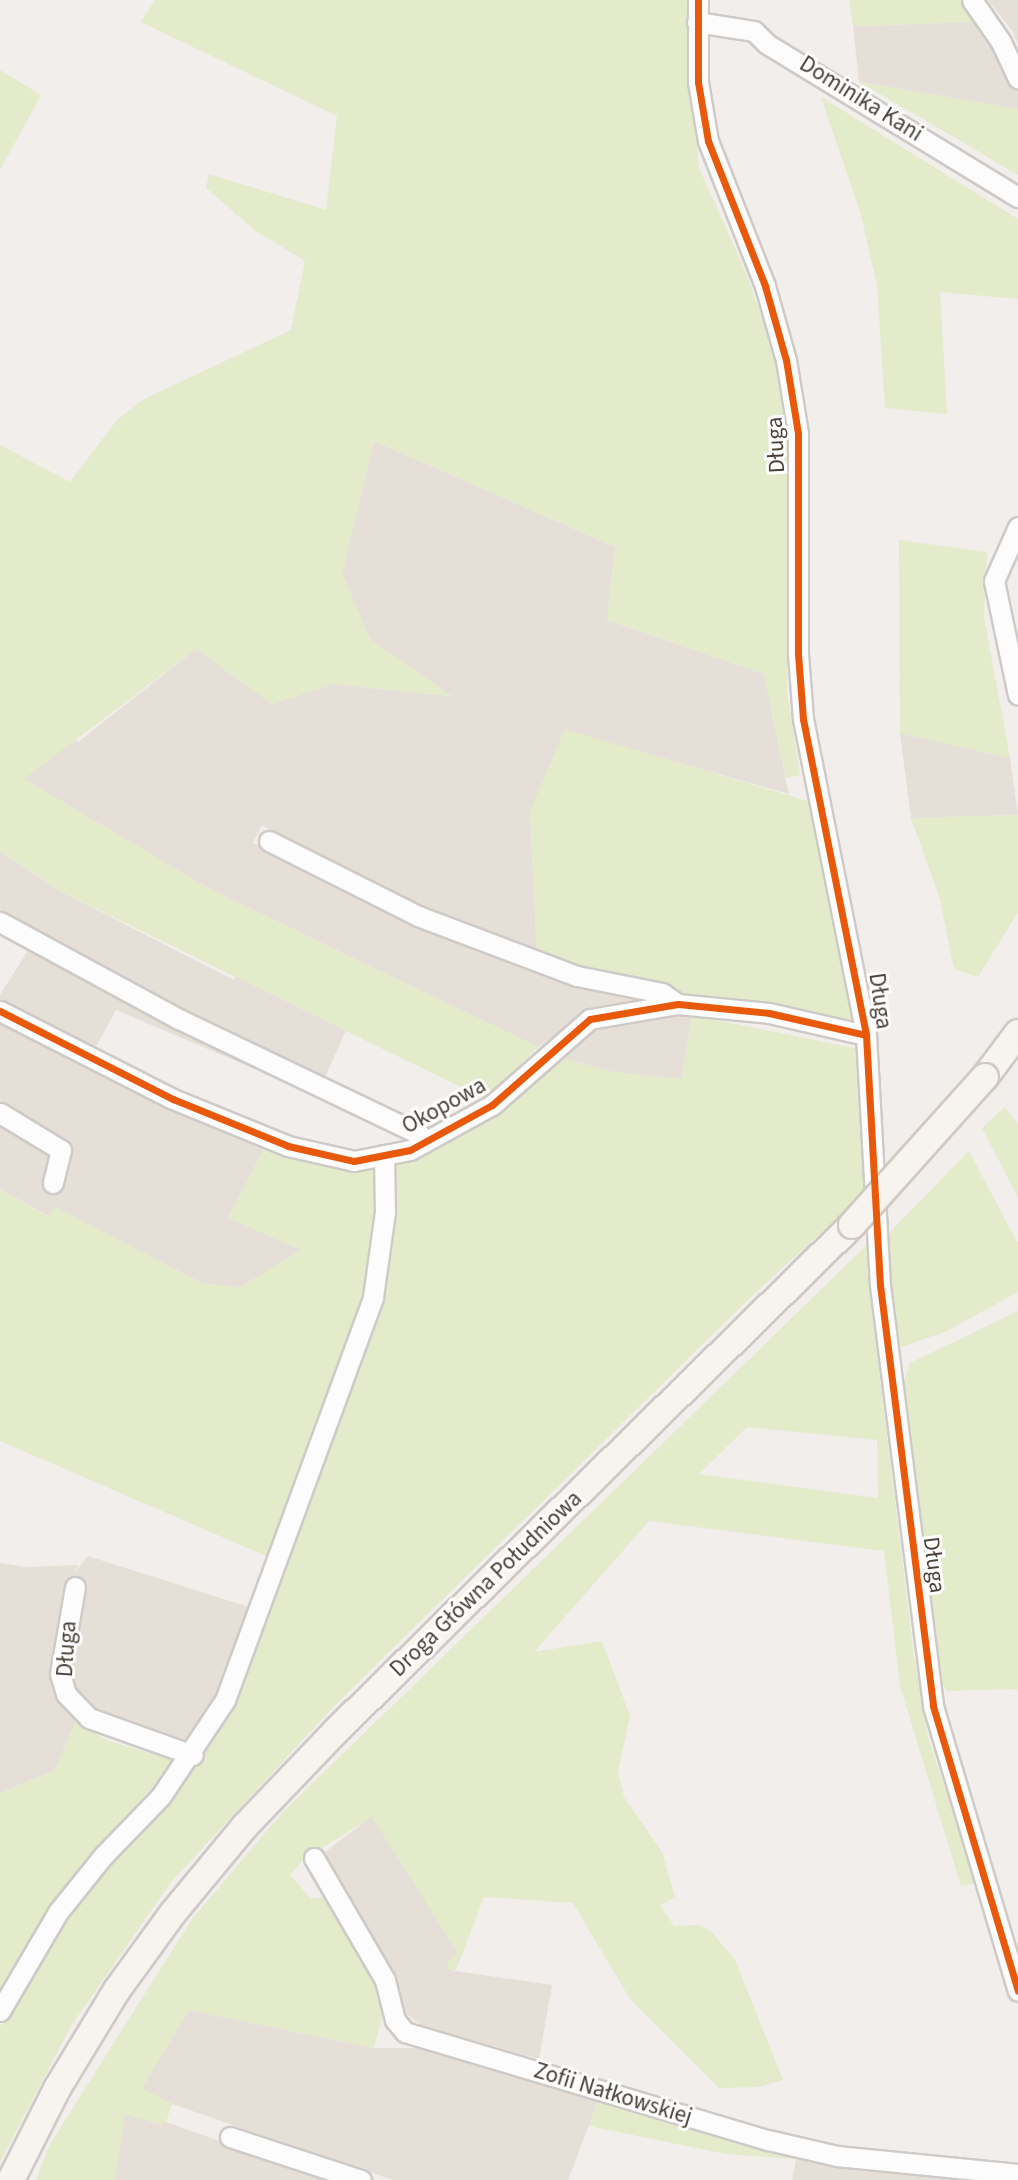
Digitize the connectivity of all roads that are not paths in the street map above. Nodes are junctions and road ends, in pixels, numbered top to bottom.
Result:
1 (698, 0) edge
2 (972, 0) edge
3 (697, 22) junction
4 (1018, 78) edge
5 (1018, 197) edge
6 (1018, 527) edge
7 (1018, 695) edge
8 (270, 841) dead end
9 (0, 922) edge
10 (678, 1004) junction
11 (0, 1011) edge
12 (1018, 1033) edge
13 (866, 1035) junction
14 (0, 1113) edge
15 (425, 1142) junction
16 (384, 1155) junction
17 (53, 1183) dead end
18 (75, 1587) dead end
19 (193, 1755) junction
20 (314, 1858) dead end
21 (1018, 1991) edge
22 (0, 2011) edge
23 (230, 2137) dead end
24 (1018, 2174) edge
25 (11, 2180) edge
26 (361, 2180) edge

1 - 3 street, Długa
2 - 4 street
3 - 5 street, Dominika Kani
3 - 13 street, Długa
6 - 7 street
8 - 10 street, Okopowa
9 - 15 street, Okopowa
10 - 13 street, Okopowa
10 - 15 street, Okopowa
11 - 16 street, Okopowa
12 - 25 main road, Droga Główna Południowa, bridge
13 - 21 street, Długa
14 - 17 street
15 - 16 street, Okopowa
16 - 19 street
18 - 19 street, Długa
19 - 22 street
20 - 24 street, Zofii Nałkowskiej
23 - 26 street

